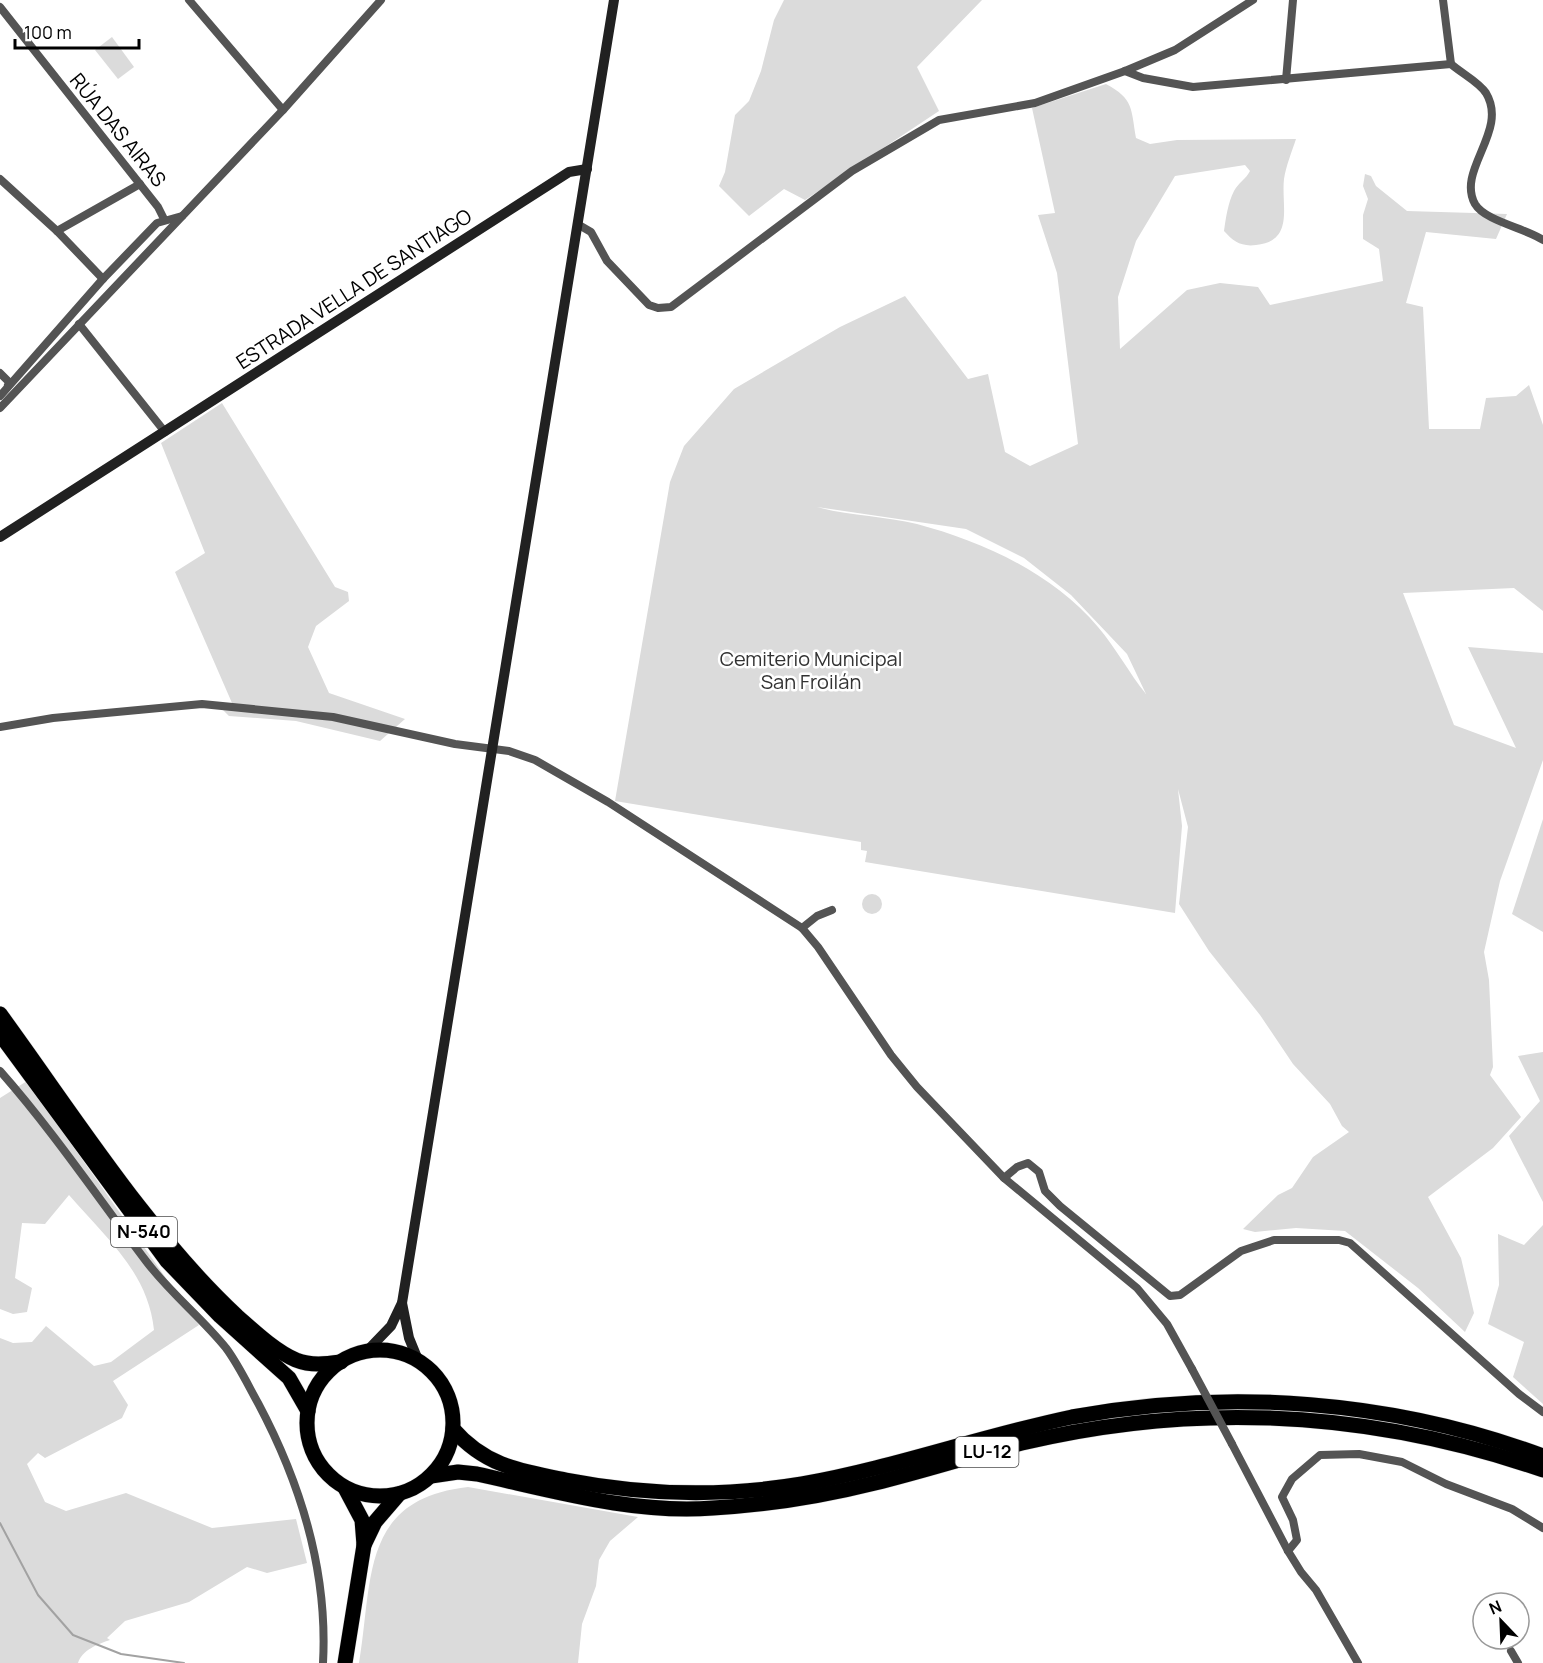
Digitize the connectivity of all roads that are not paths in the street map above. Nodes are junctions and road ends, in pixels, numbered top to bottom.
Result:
1 (189, 0) edge
2 (381, 0) edge
3 (614, 0) edge
4 (1253, 0) edge
5 (1293, 0) edge
6 (1443, 0) edge
7 (0, 7) edge
8 (1451, 64) junction
9 (1125, 71) junction
10 (1286, 80) junction
11 (283, 110) junction
12 (587, 169) junction
13 (0, 179) edge
14 (141, 184) junction
15 (183, 216) junction
16 (163, 220) junction
17 (579, 225) junction
18 (57, 231) junction
19 (167, 232) junction
20 (1543, 240) edge
21 (103, 279) junction
22 (113, 290) junction
23 (79, 324) junction
24 (0, 373) edge
25 (10, 383) junction
26 (0, 394) edge
27 (0, 408) edge
28 (165, 432) junction
29 (0, 537) edge
30 (0, 728) edge
31 (494, 749) junction
32 (832, 910) dead end
33 (801, 927) junction
34 (0, 1014) edge
35 (1, 1037) edge
36 (0, 1071) edge
37 (1005, 1178) junction
38 (402, 1303) junction
39 (366, 1352) junction
40 (418, 1360) junction
41 (341, 1362) junction
42 (308, 1411) junction
43 (1543, 1412) edge
44 (453, 1429) junction
45 (1543, 1456) edge
46 (1543, 1470) edge
47 (431, 1476) junction
48 (345, 1488) junction
49 (399, 1494) junction
50 (1543, 1528) edge
51 (364, 1545) junction
52 (1288, 1551) junction
53 (1511, 1651) dead end
54 (323, 1663) edge
55 (345, 1663) edge
56 (1358, 1663) edge
57 (1518, 1663) edge

1 - 11 street
2 - 11 street
3 - 12 street
4 - 9 street
5 - 10 street
6 - 8 street
7 - 14 street, RÚA DAS AIRAS
8 - 10 street
8 - 20 street
9 - 10 street
9 - 17 street
11 - 15 street
12 - 17 street
12 - 28 street, ESTRADA VELLA DE SANTIAGO
13 - 18 street
14 - 16 street, RÚA DAS AIRAS
14 - 18 street
15 - 16 street
15 - 19 street
16 - 19 street
16 - 21 street
17 - 31 street
18 - 21 street
19 - 22 street
21 - 22 street
21 - 22 street
21 - 25 street
22 - 23 street
23 - 27 street
23 - 28 street
24 - 25 street
25 - 26 street
28 - 29 street, ESTRADA VELLA DE SANTIAGO
30 - 31 street
31 - 33 street
31 - 38 street
32 - 33 street
33 - 37 street
34 - 41 highway, N-540
35 - 42 highway, N-540
36 - 54 street
37 - 43 street
37 - 52 street, bridge
38 - 39 street
38 - 40 street
39 - 40 highway, N-540
39 - 41 highway, N-540
40 - 44 highway, N-540
41 - 42 highway, N-540
42 - 48 highway, N-540
44 - 45 highway, LU-12
44 - 47 highway, N-540
46 - 47 highway, LU-12
47 - 49 highway, N-540
48 - 49 highway, N-540
48 - 51 highway, N-540
49 - 51 highway, N-540
50 - 52 street
51 - 55 highway, N-540
52 - 56 street
53 - 57 street

